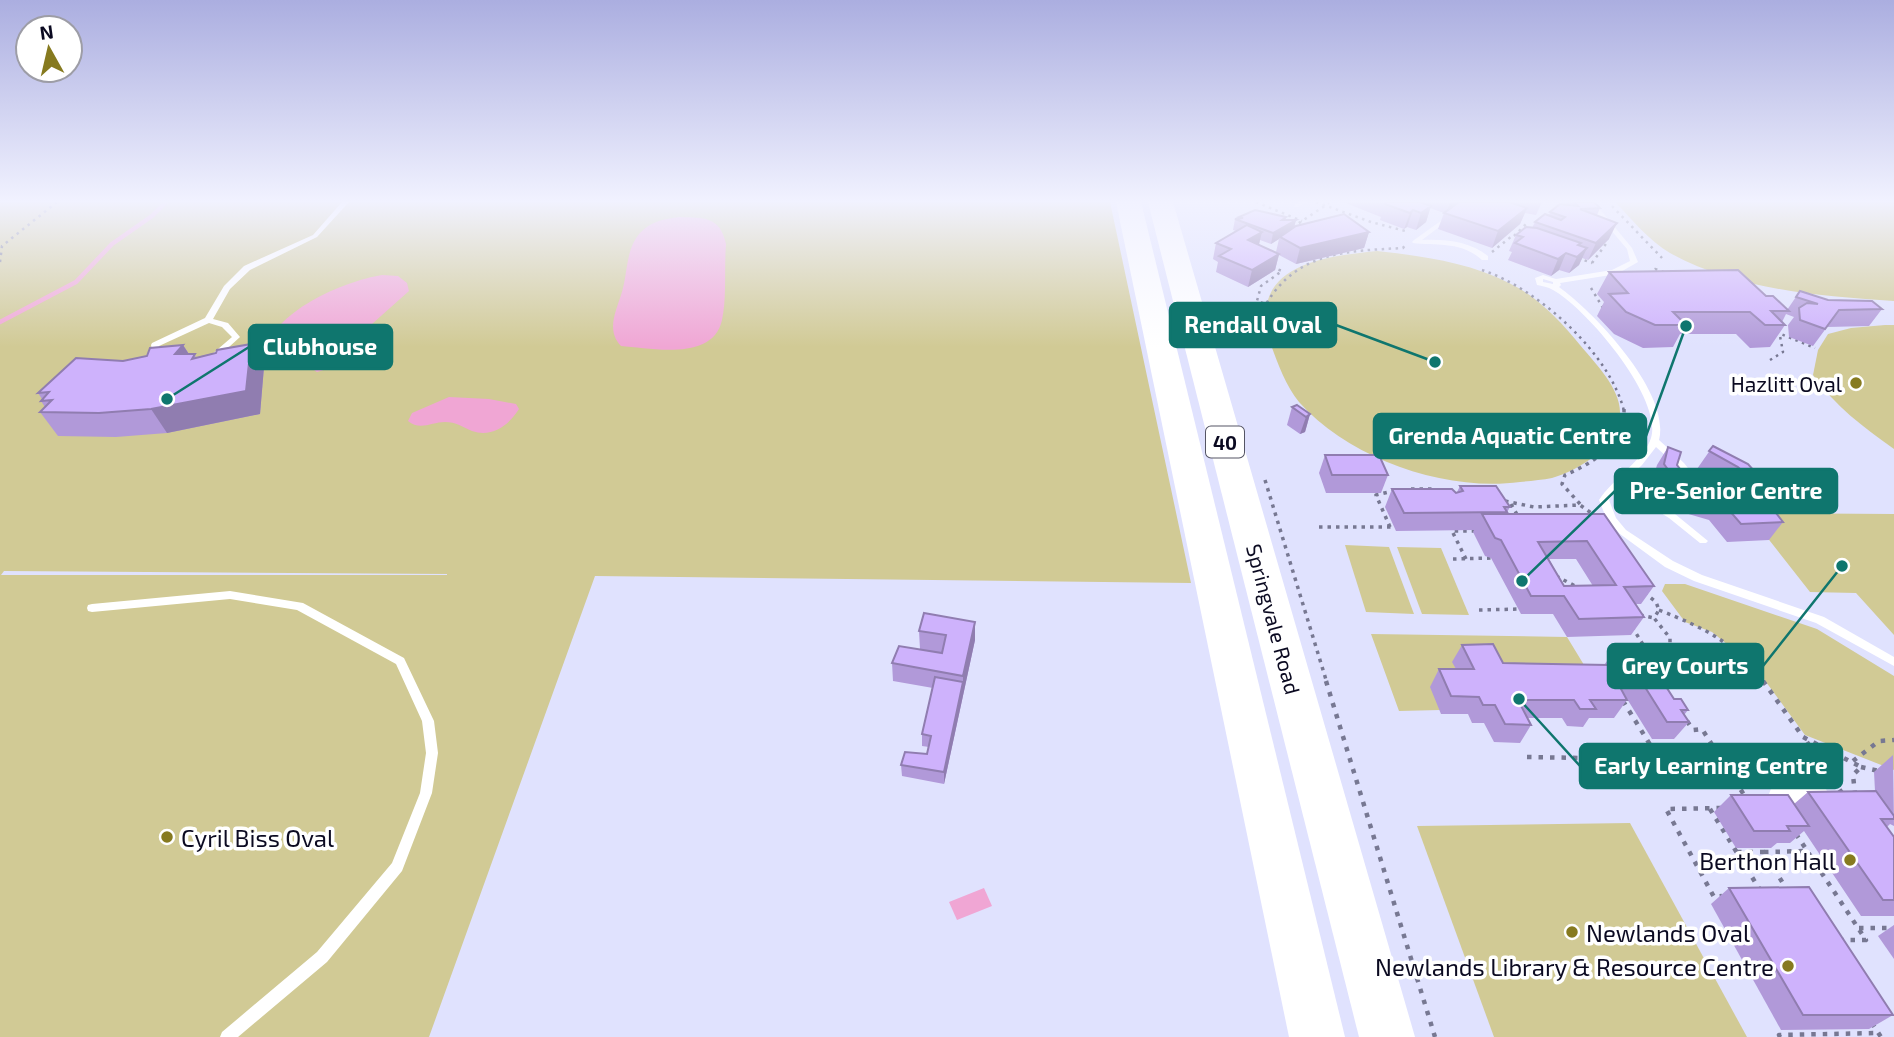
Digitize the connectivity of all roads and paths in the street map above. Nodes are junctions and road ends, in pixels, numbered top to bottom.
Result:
1 (284, 250) edge
2 (1139, 250) edge
3 (1173, 250) edge
4 (1367, 250) edge
5 (1477, 250) edge
6 (1494, 250) edge
7 (1602, 250) edge
8 (1631, 250) edge
9 (1655, 250) edge
10 (1573, 256) edge
11 (1485, 258) junction
12 (1662, 258) dead end
13 (1270, 266) edge
14 (1665, 272) edge
15 (1647, 277) edge
16 (1587, 280) dead end
17 (1584, 292) dead end
18 (1595, 297) junction
19 (1608, 314) edge
20 (208, 320) junction
21 (1772, 329) edge
22 (1780, 336) junction
23 (1815, 348) dead end
24 (209, 356) edge
25 (1770, 360) dead end
26 (161, 362) edge
27 (1655, 441) junction
28 (1263, 472) dead end
29 (1618, 482) junction
30 (1410, 489) edge
31 (1434, 489) edge
32 (1396, 490) edge
33 (1701, 491) edge
34 (1499, 500) edge
35 (1510, 502) junction
36 (1580, 505) junction
37 (1596, 519) edge
38 (1521, 520) edge
39 (1319, 527) dead end
40 (1479, 531) dead end
41 (1703, 541) dead end
42 (1498, 558) dead end
43 (1453, 559) dead end
44 (1466, 559) junction
45 (1550, 572) edge
46 (1582, 591) edge
47 (1643, 592) edge
48 (1520, 599) dead end
49 (92, 608) dead end
50 (1479, 610) dead end
51 (1659, 610) junction
52 (1654, 618) junction
53 (1643, 652) junction
54 (1894, 662) edge
55 (1650, 663) edge
56 (1616, 690) edge
57 (1685, 719) edge
58 (1803, 737) junction
59 (1894, 740) edge
60 (1527, 757) dead end
61 (1659, 759) junction
62 (1853, 761) junction
63 (1861, 767) junction
64 (1883, 772) dead end
65 (1732, 777) junction
66 (1781, 794) edge
67 (1816, 794) edge
68 (1748, 801) edge
69 (1848, 801) edge
70 (1857, 801) edge
71 (1710, 808) junction
72 (1731, 808) edge
73 (1793, 829) edge
74 (1807, 851) junction
75 (1737, 852) junction
76 (1764, 852) junction
77 (1776, 893) edge
78 (1751, 895) edge
79 (1726, 896) edge
80 (1859, 928) junction
81 (1894, 928) edge
82 (1832, 940) edge
83 (1871, 1022) edge
84 (1880, 1035) edge
85 (227, 1037) edge
86 (1317, 1037) edge
87 (1387, 1037) edge
88 (1435, 1037) edge
89 (1780, 1037) edge

1 - 20 lane
2 - 86 highway, 40
3 - 87 highway, Springvale Road / 40
4 - 13 path
5 - 11 lane
6 - 11 path
7 - 10 path
8 - 27 lane
9 - 12 path
11 - 36 path
14 - 15 path
16 - 18 path
17 - 18 path
18 - 19 path
20 - 24 lane
20 - 26 lane
21 - 22 path
22 - 23 path
22 - 25 path
27 - 29 lane
27 - 33 lane
28 - 88 path
29 - 41 lane
29 - 54 lane
30 - 31 path
32 - 39 path
34 - 35 path
35 - 36 path
35 - 38 path
36 - 37 path
40 - 44 path
42 - 44 path
43 - 44 path
45 - 46 path
47 - 51 path
48 - 50 path
49 - 85 lane
51 - 52 path
51 - 58 path
52 - 53 path
52 - 53 path
53 - 55 path
56 - 61 path
57 - 65 path
58 - 62 path
58 - 69 path
59 - 62 path
60 - 61 path
61 - 65 path
62 - 63 path
63 - 64 path
63 - 70 path
65 - 68 path
66 - 67 street
71 - 72 path
71 - 75 path
71 - 79 path
73 - 74 path
74 - 76 path
74 - 80 path
75 - 76 path
75 - 78 path
76 - 77 path
80 - 81 path
80 - 82 path
83 - 84 path
84 - 89 path

